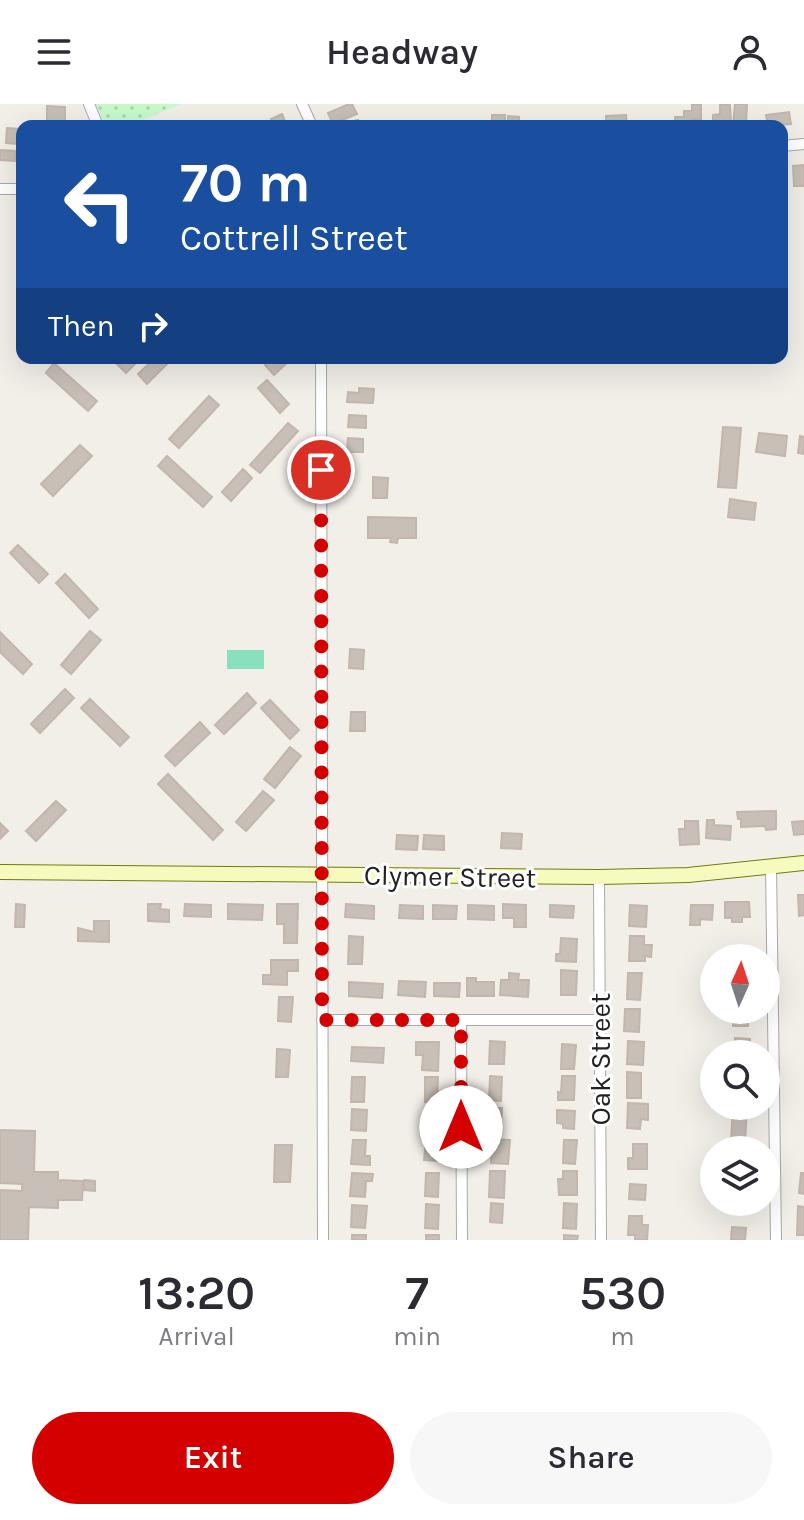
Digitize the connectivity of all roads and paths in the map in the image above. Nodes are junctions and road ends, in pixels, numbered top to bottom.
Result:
1 (321, 364) edge
2 (804, 863) edge
3 (771, 866) junction
4 (0, 872) edge
5 (322, 874) junction
6 (599, 877) junction
7 (322, 1020) junction
8 (461, 1020) junction
9 (600, 1020) junction
10 (323, 1240) edge
11 (462, 1240) edge
12 (601, 1240) edge
13 (776, 1240) edge

1 - 5 street
2 - 3 street, Clymer Street
3 - 6 street, Clymer Street
3 - 13 street
4 - 5 street, Clymer Street
5 - 6 street, Clymer Street
5 - 7 street
6 - 9 street, Oak Street
7 - 8 street
7 - 10 street
8 - 9 street
8 - 11 street
9 - 12 street, Oak Street

